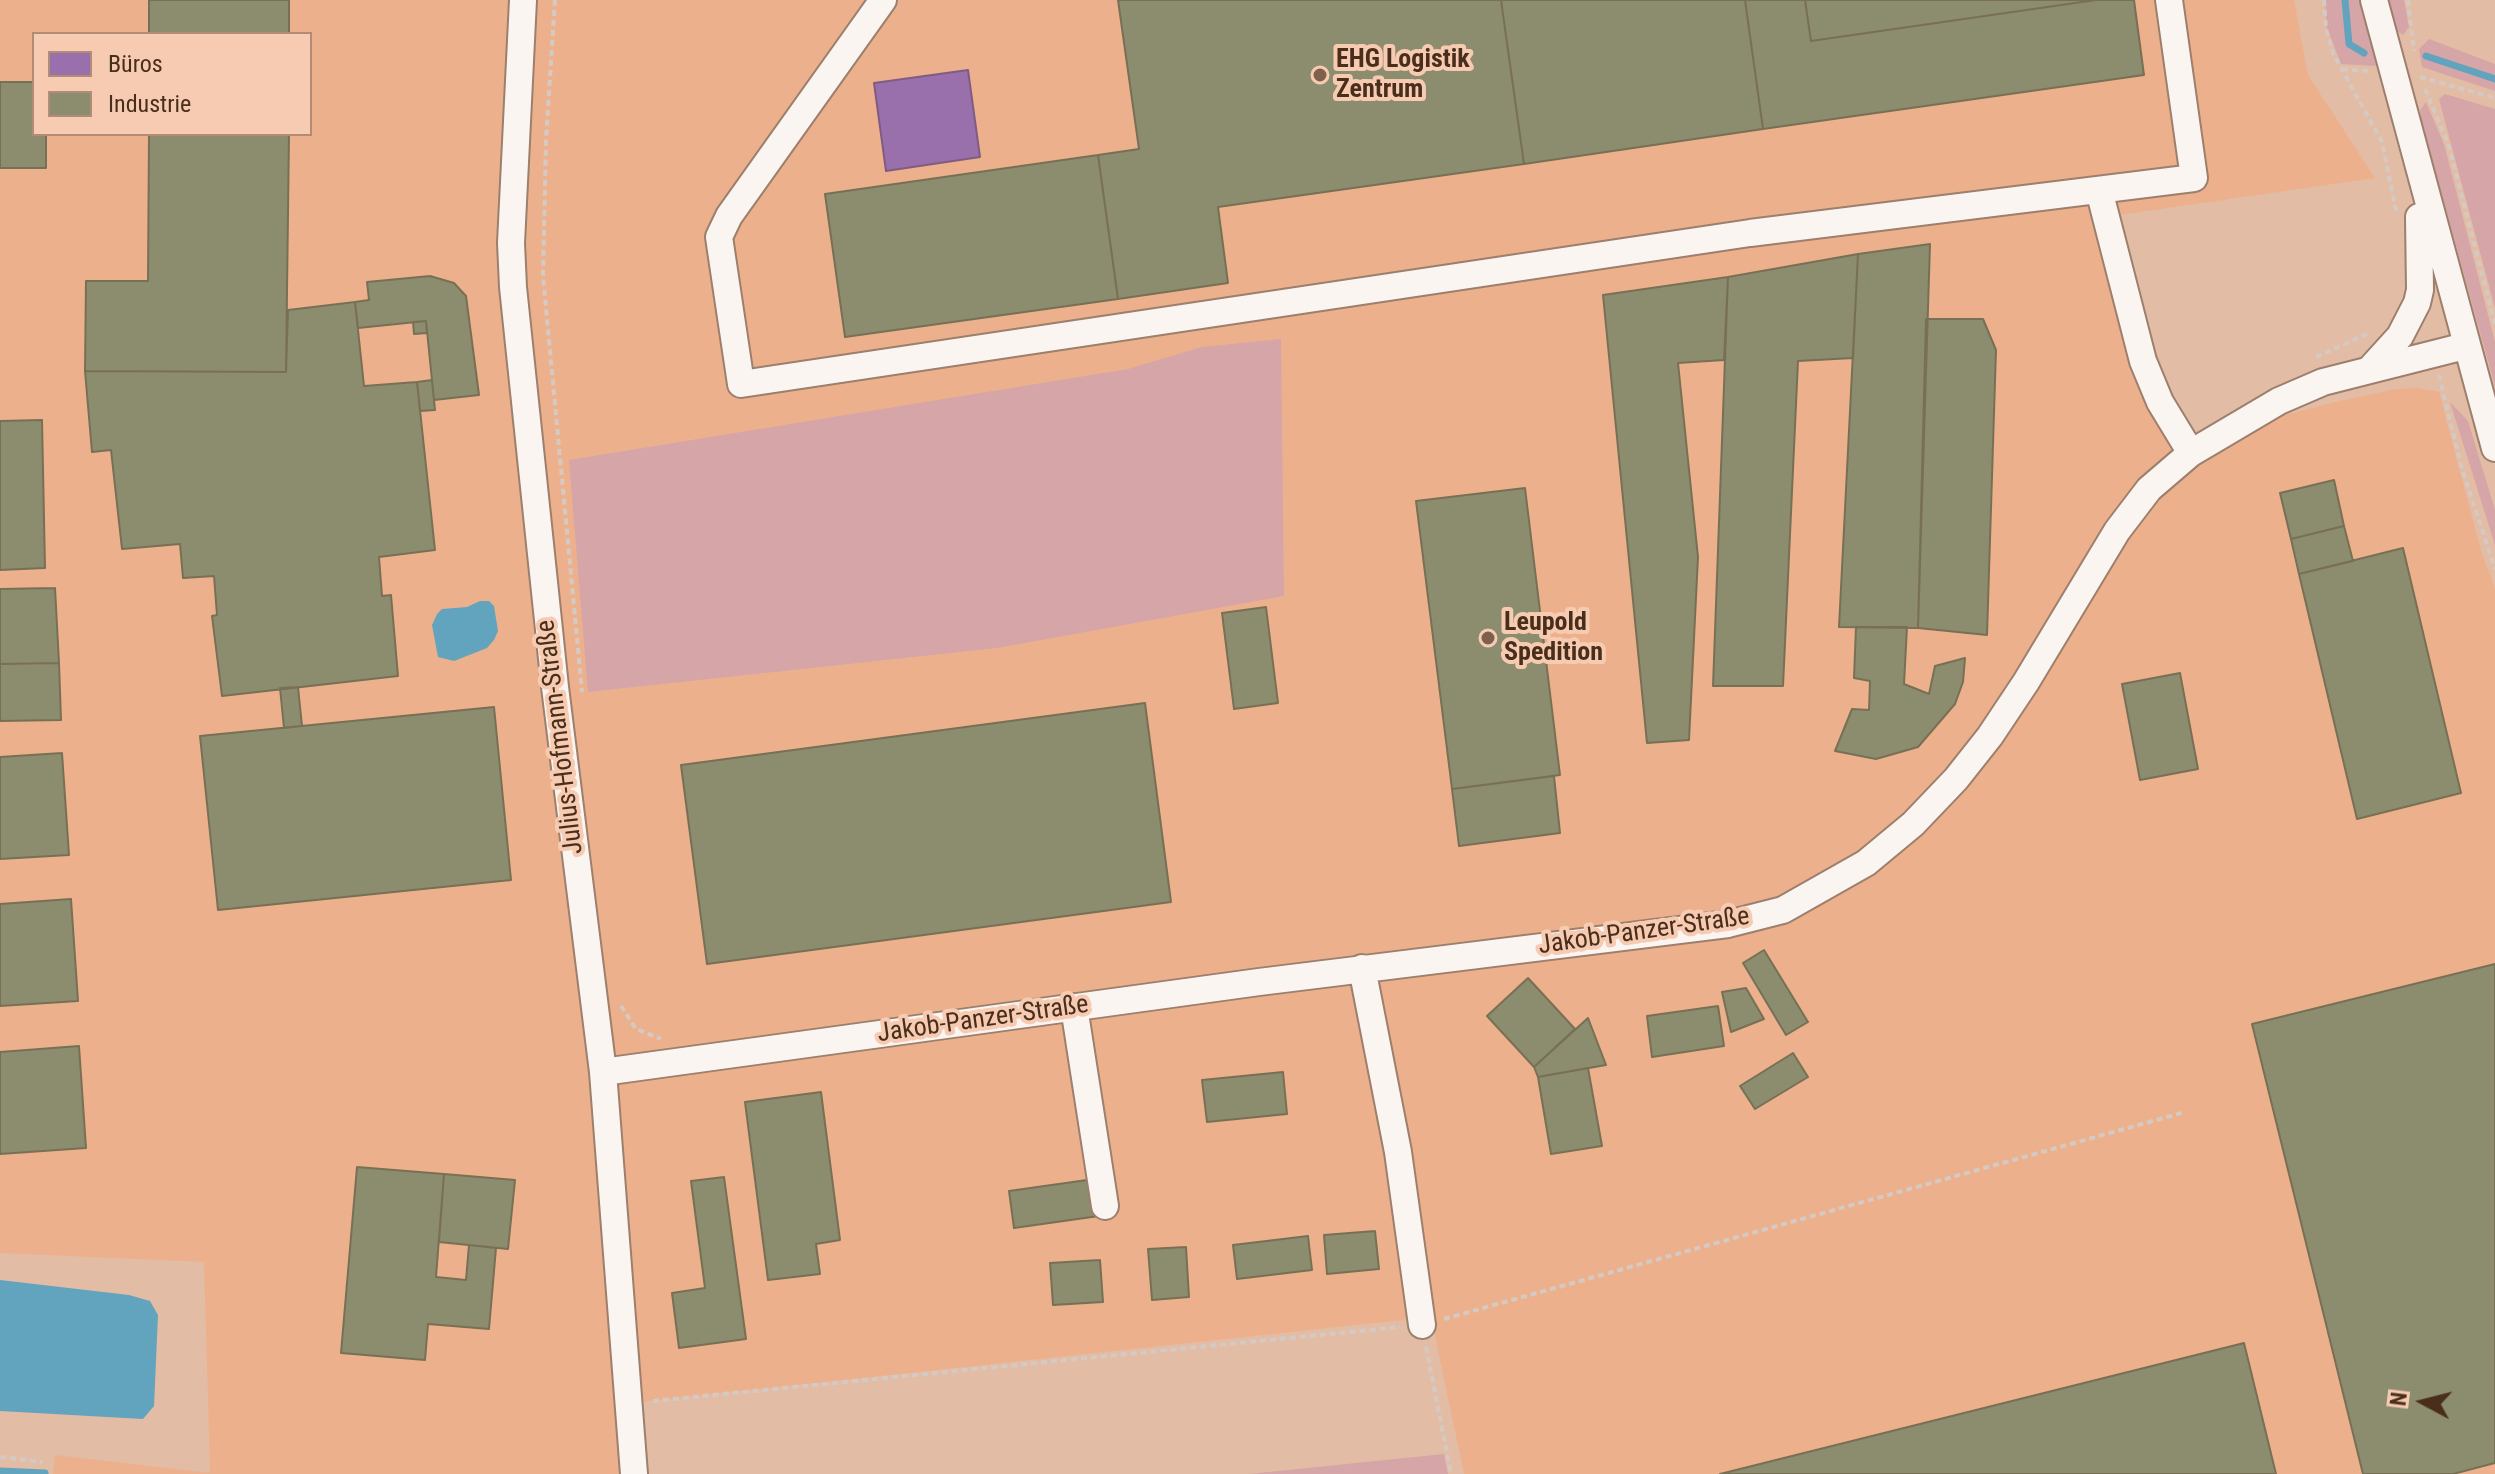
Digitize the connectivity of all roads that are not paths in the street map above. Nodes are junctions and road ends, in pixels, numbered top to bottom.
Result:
1 (523, 0) edge
2 (883, 0) edge
3 (2169, 0) edge
4 (2374, 0) edge
5 (2416, 162) junction
6 (2099, 190) junction
7 (2465, 346) junction
8 (2370, 369) junction
9 (2495, 448) edge
10 (2191, 453) junction
11 (1362, 968) junction
12 (1074, 1007) junction
13 (603, 1072) junction
14 (1105, 1206) dead end
15 (1422, 1325) road end
16 (634, 1474) edge

1 - 13 street, Julius-Hofmann-Straße
2 - 6 street
3 - 6 street
4 - 5 street
5 - 7 street
5 - 8 street
6 - 10 street
7 - 8 street, Jakob-Panzer-Straße
7 - 9 street
8 - 10 street, Jakob-Panzer-Straße
10 - 11 street, Jakob-Panzer-Straße
11 - 12 street, Jakob-Panzer-Straße
11 - 15 street
12 - 13 street, Jakob-Panzer-Straße
12 - 14 street
13 - 16 street, Julius-Hofmann-Straße

